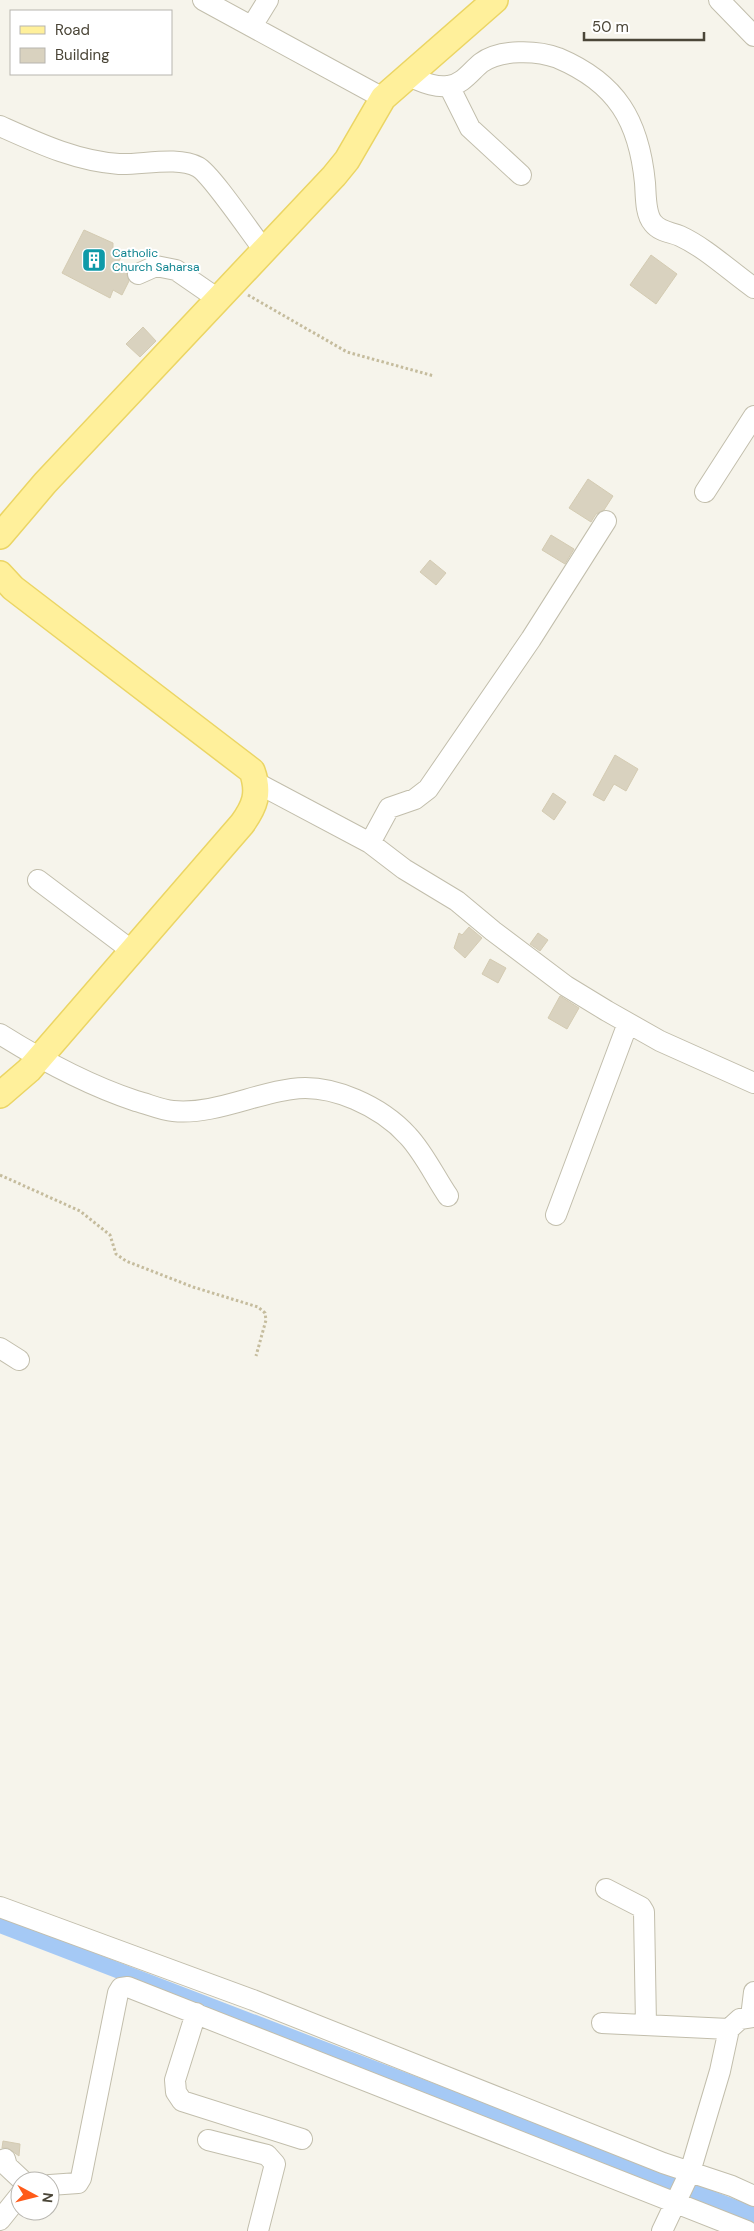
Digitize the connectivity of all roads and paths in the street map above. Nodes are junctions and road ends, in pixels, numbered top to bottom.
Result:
1 (203, 0) edge
2 (268, 0) edge
3 (495, 0) edge
4 (719, 0) edge
5 (252, 26) junction
6 (754, 36) edge
7 (408, 76) junction
8 (449, 86) junction
9 (383, 98) junction
10 (0, 126) edge
11 (521, 175) dead end
12 (264, 250) junction
13 (138, 274) dead end
14 (754, 288) edge
15 (225, 292) junction
16 (434, 376) dead end
17 (754, 416) edge
18 (705, 492) dead end
19 (606, 521) dead end
20 (0, 536) edge
21 (0, 574) edge
22 (257, 783) junction
23 (370, 843) junction
24 (38, 880) dead end
25 (131, 950) junction
26 (628, 1023) junction
27 (0, 1034) edge
28 (39, 1058) junction
29 (754, 1083) edge
30 (0, 1094) edge
31 (0, 1175) edge
32 (448, 1196) dead end
33 (556, 1215) dead end
34 (0, 1348) edge
35 (256, 1356) dead end
36 (19, 1360) dead end
37 (606, 1889) dead end
38 (0, 1906) edge
39 (754, 1992) edge
40 (196, 2013) junction
41 (753, 2017) edge
42 (602, 2023) dead end
43 (646, 2025) junction
44 (729, 2029) junction
45 (302, 2139) dead end
46 (208, 2140) dead end
47 (5, 2159) dead end
48 (12, 2171) edge
49 (690, 2172) junction
50 (60, 2184) edge
51 (754, 2196) edge
52 (675, 2203) junction
53 (10, 2208) edge
54 (0, 2220) edge
55 (258, 2231) edge
56 (662, 2231) edge
57 (747, 2231) edge

1 - 5 street
2 - 5 street
3 - 7 main road
4 - 6 street
5 - 9 street
7 - 8 street
7 - 9 main road
8 - 11 street
8 - 14 street
9 - 12 main road
10 - 12 street
12 - 15 main road
13 - 15 street
15 - 16 path
15 - 20 main road
17 - 18 street
19 - 23 street
21 - 22 main road
22 - 23 street
22 - 25 main road
23 - 26 street
24 - 25 street
25 - 28 main road
26 - 29 street
26 - 33 street
27 - 28 street
28 - 30 main road
28 - 32 street
31 - 35 path
34 - 36 street
37 - 43 street
38 - 49 street
39 - 41 street
40 - 45 street
40 - 50 street
40 - 52 street
41 - 44 street
42 - 43 street
43 - 44 street
44 - 49 street
46 - 55 street
47 - 48 street
49 - 51 street
49 - 52 street
52 - 56 street
52 - 57 street
53 - 54 street

